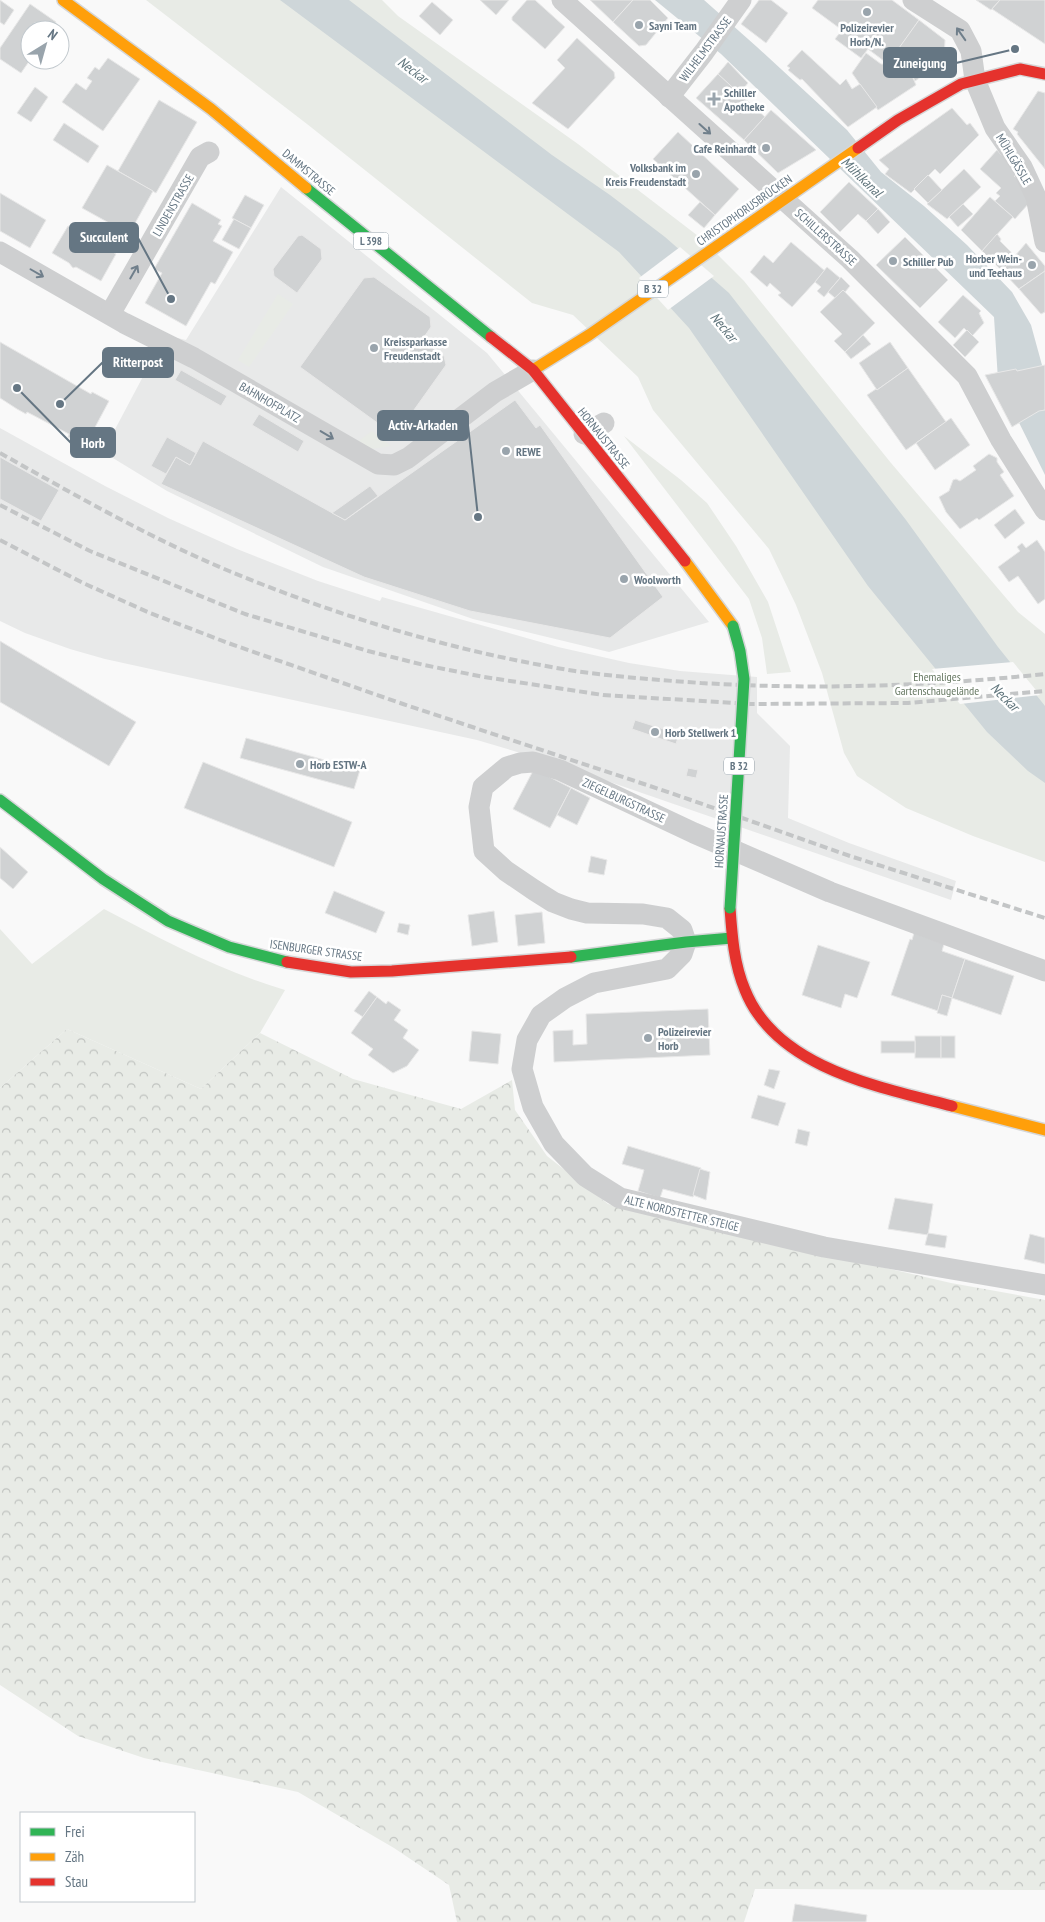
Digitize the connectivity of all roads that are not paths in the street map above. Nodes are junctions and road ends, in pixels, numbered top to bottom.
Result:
1 (63, 0) edge
2 (562, 0) edge
3 (913, 0) edge
4 (737, 6) edge
5 (1045, 74) edge
6 (975, 80) junction
7 (669, 96) junction
8 (205, 154) dead end
9 (784, 199) junction
10 (1045, 242) edge
11 (0, 252) edge
12 (110, 314) junction
13 (533, 370) junction
14 (604, 424) dead end
15 (584, 434) junction
16 (1045, 510) edge
17 (0, 800) edge
18 (732, 938) junction
19 (686, 942) junction
20 (1045, 971) edge
21 (1045, 1130) edge
22 (1045, 1285) edge

1 - 13 main road, DAMMSTRASSE / L 398
2 - 7 street, SCHILLERSTRASSE
6 -> 3 street, MÜHLGÄSSLE
4 - 7 street, WILHELMSTRASSE
5 - 6 main road, B 32
6 - 9 main road, CHRISTOPHORUSBRÜCKEN / B 32
6 - 10 street, MÜHLGÄSSLE
7 -> 9 street, SCHILLERSTRASSE
12 -> 8 street, LINDENSTRASSE
9 - 13 main road, CHRISTOPHORUSBRÜCKEN / B 32
9 - 16 street, SCHILLERSTRASSE
11 -> 12 street, BAHNHOFPLATZ
12 -> 13 street, BAHNHOFPLATZ
13 - 15 main road, HORNAUSTRASSE / B 32
14 - 15 street
15 - 18 main road, HORNAUSTRASSE / B 32, bridge
17 - 19 main road, ISENBURGER STRASSE
18 - 19 main road, ISENBURGER STRASSE
18 - 21 main road, HORNAUSTRASSE / B 32
19 - 20 street, ZIEGELBURGSTRASSE
19 - 22 street, ALTE NORDSTETTER STEIGE

